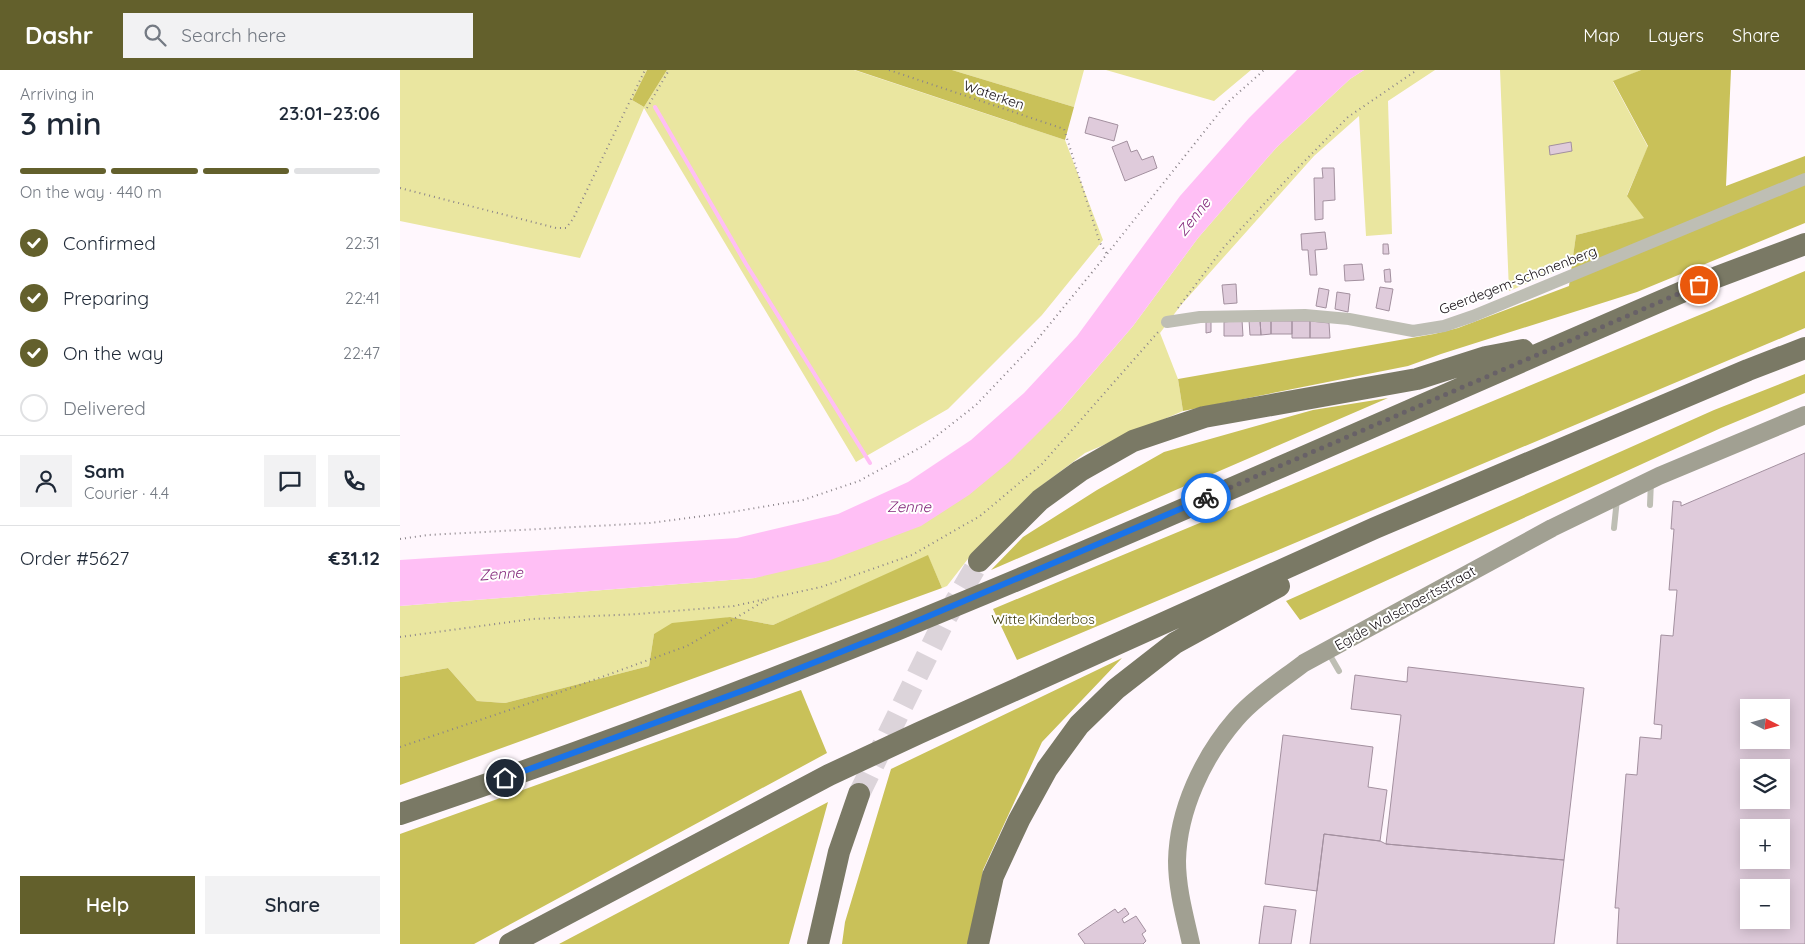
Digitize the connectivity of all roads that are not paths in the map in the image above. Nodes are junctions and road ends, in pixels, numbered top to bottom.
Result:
1 (1805, 180) edge
2 (1805, 244) edge
3 (1167, 322) road end
4 (1573, 339) junction
5 (1805, 348) edge
6 (1805, 415) edge
7 (1651, 480) junction
8 (1617, 496) junction
9 (1650, 505) dead end
10 (1375, 528) junction
11 (1614, 528) dead end
12 (979, 561) tunnel mouth
13 (1327, 651) junction
14 (1338, 671) dead end
15 (859, 794) tunnel mouth
16 (400, 814) edge
17 (510, 944) edge
18 (818, 944) edge
19 (978, 944) edge
20 (1191, 944) edge

1 - 3 street, Geerdegem-Schonenberg
2 - 4 highway
4 - 12 highway
4 - 16 highway
5 - 10 highway
6 - 7 main road, Egide Walschaertsstraat
7 - 8 main road, Egide Walschaertsstraat
7 - 9 lane
8 - 11 lane
8 - 13 main road, Egide Walschaertsstraat
10 - 17 highway
10 - 19 highway
13 - 14 lane
13 - 20 main road, Egide Walschaertsstraat
15 - 18 highway

